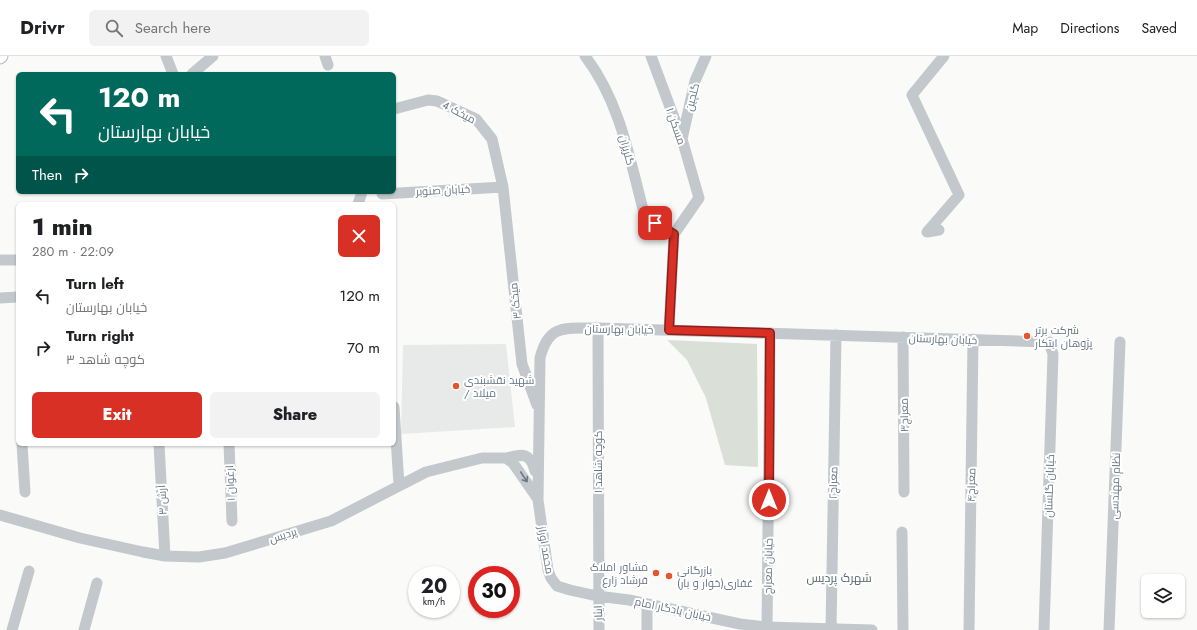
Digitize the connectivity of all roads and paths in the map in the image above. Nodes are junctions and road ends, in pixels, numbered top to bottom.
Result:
1 (166, 56) edge
2 (213, 56) edge
3 (585, 56) edge
4 (651, 56) edge
5 (706, 56) edge
6 (944, 56) edge
7 (172, 72) edge
8 (194, 72) edge
9 (396, 108) edge
10 (682, 140) junction
11 (504, 187) junction
12 (382, 197) edge
13 (939, 230) dead end
14 (674, 234) junction
15 (0, 260) edge
16 (16, 260) edge
17 (16, 297) edge
18 (0, 298) edge
19 (598, 328) junction
20 (669, 330) junction
21 (770, 333) junction
22 (836, 335) junction
23 (903, 337) junction
24 (973, 340) junction
25 (1049, 342) joint
26 (1120, 342) dead end
27 (539, 411) junction
28 (396, 438) edge
29 (22, 446) edge
30 (159, 446) edge
31 (228, 446) edge
32 (506, 458) junction
33 (537, 480) junction
34 (399, 485) junction
35 (25, 492) dead end
36 (904, 492) dead end
37 (538, 500) junction
38 (0, 515) edge
39 (232, 521) dead end
40 (902, 532) dead end
41 (165, 556) junction
42 (30, 571) dead end
43 (97, 584) dead end
44 (570, 590) joint
45 (597, 596) junction
46 (647, 604) junction
47 (767, 628) edge
48 (831, 629) edge
49 (12, 630) edge
50 (84, 630) edge
51 (599, 630) edge
52 (647, 630) edge
53 (872, 630) edge
54 (902, 630) edge
55 (969, 630) edge
56 (1044, 630) edge
57 (1109, 630) edge

1 - 7 street
2 - 8 street
3 - 14 street, گلریزان
4 - 10 street, مسکن ۱
5 - 10 street, گلچین
6 - 13 street
9 - 11 street, میخک 4
10 - 14 street, مسکن ۱
11 - 12 street, خیابان صنوبر
11 - 27 street, میخک ۳
14 - 20 street
15 - 16 street
17 - 18 street
19 - 20 street, خیابان بهارستان
19 - 27 street, خیابان بهارستان
19 - 45 street, کوچه شاهد ۱
20 - 21 street, خیابان بهارستان
21 - 22 street, خیابان بهارستان
21 - 47 street, خیابان معراج
22 - 23 street, خیابان بهارستان
22 - 48 street, معراج۲
23 - 24 street, خیابان بهارستان
23 - 36 street, معراج۳
24 - 25 street, خیابان بهارستان
24 - 55 street, معراج۴
25 - 56 street, خیابان گلستان
26 - 57 street, نظام مهندسی
27 - 33 street, خیابان بهارستان
28 - 34 street
29 - 35 street
30 - 41 street, آرش ۳
31 - 39 street, ارغوان ۱
32 - 33 street, پردیس
32 - 34 street, پردیس
32 -> 37 street
33 - 37 street, خیابان بهارستان
34 - 41 street, پردیس
37 - 44 street, محمد اوراز
38 - 41 street, پردیس
40 - 54 street
42 - 49 street
43 - 50 street
44 - 45 street, خیابان یادگار امام
45 - 46 street, خیابان یادگار امام
45 - 51 street, ایثار
46 - 47 street, خیابان یادگار امام
46 - 52 street
47 - 48 street, خیابان یادگار امام
48 - 53 street, خیابان یادگار امام

